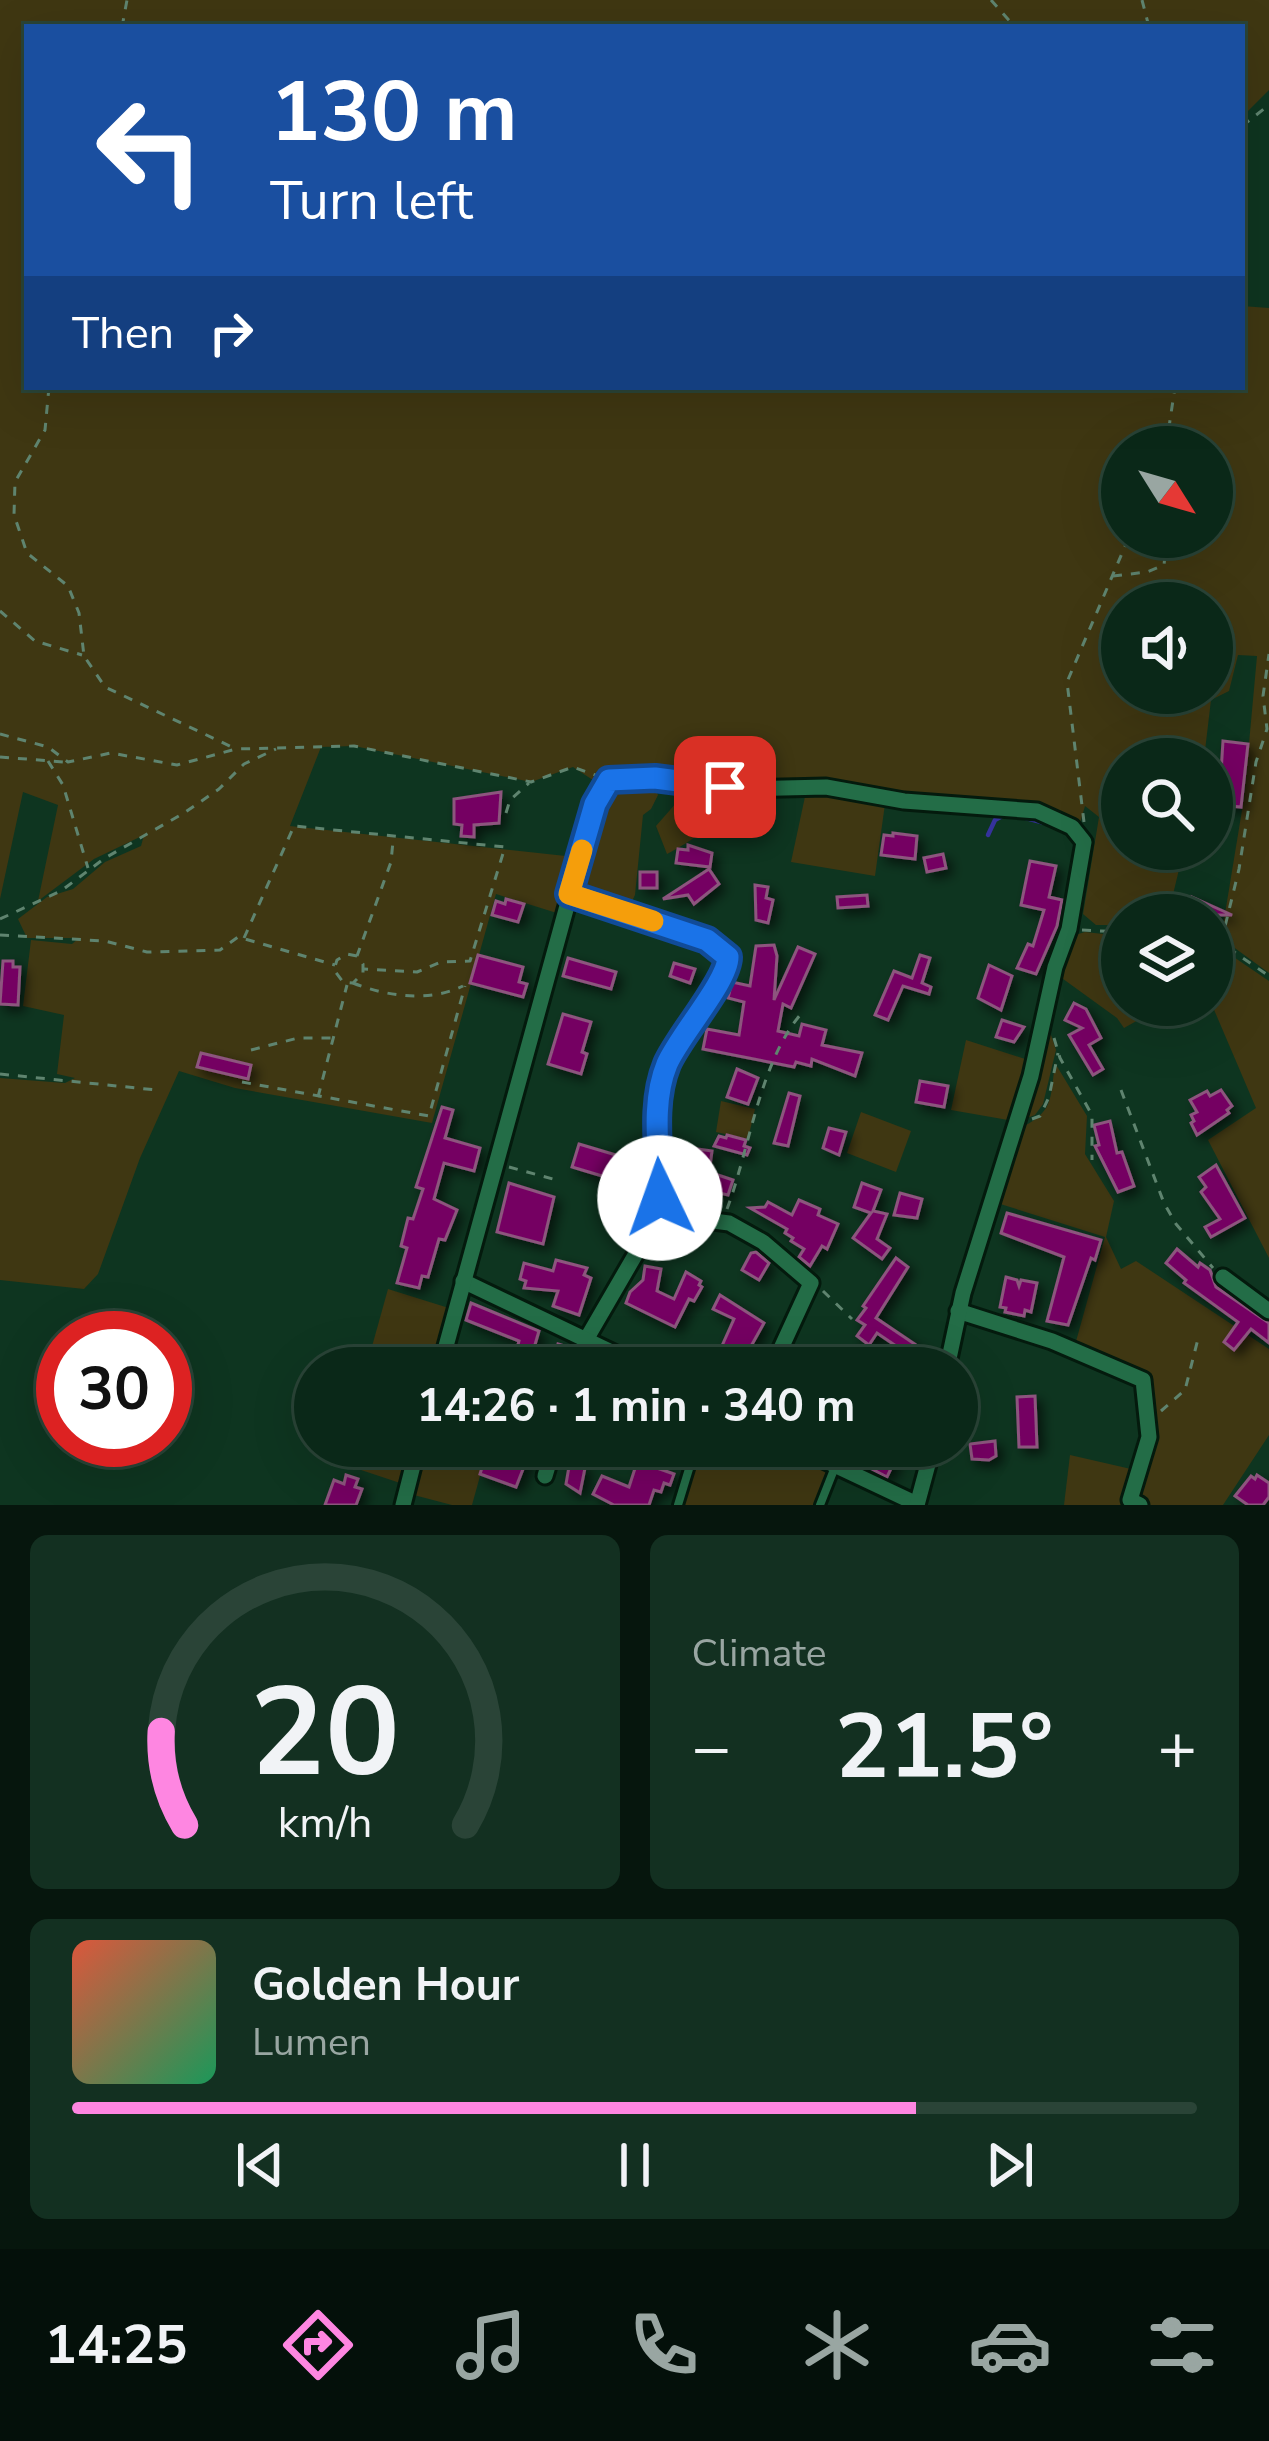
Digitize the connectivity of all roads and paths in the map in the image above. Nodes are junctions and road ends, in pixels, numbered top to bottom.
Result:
1 (992, 0) edge
2 (1012, 24) edge
3 (1269, 104) edge
4 (1245, 124) edge
5 (49, 390) edge
6 (1175, 390) edge
7 (1169, 426) edge
8 (1121, 558) edge
9 (1164, 558) edge
10 (1113, 576) junction
11 (0, 611) edge
12 (1269, 654) edge
13 (84, 656) junction
14 (0, 734) edge
15 (236, 748) junction
16 (277, 748) junction
17 (0, 757) edge
18 (48, 761) junction
19 (68, 762) junction
20 (609, 780) junction
21 (531, 782) junction
22 (506, 813) dead end
23 (393, 837) junction
24 (1084, 842) junction
25 (89, 869) junction
26 (569, 894) junction
27 (1233, 894) edge
28 (0, 919) edge
29 (1070, 929) junction
30 (1101, 931) edge
31 (0, 935) edge
32 (244, 938) junction
33 (1233, 951) edge
34 (357, 956) junction
35 (335, 965) junction
36 (364, 969) junction
37 (1269, 976) edge
38 (350, 983) junction
39 (1046, 1013) junction
40 (801, 1014) dead end
41 (334, 1038) junction
42 (250, 1050) dead end
43 (1058, 1051) junction
44 (0, 1074) edge
45 (242, 1082) dead end
46 (156, 1090) dead end
47 (1121, 1090) dead end
48 (318, 1097) junction
49 (1012, 1126) junction
50 (1092, 1160) dead end
51 (496, 1162) junction
52 (553, 1180) dead end
53 (658, 1214) junction
54 (722, 1222) junction
55 (1223, 1276) joint
56 (464, 1281) junction
57 (811, 1283) junction
58 (1269, 1311) edge
59 (958, 1312) junction
60 (853, 1319) dead end
61 (1199, 1335) dead end
62 (587, 1338) junction
63 (446, 1347) edge
64 (584, 1347) edge
65 (604, 1347) edge
66 (782, 1347) edge
67 (951, 1347) edge
68 (1148, 1417) junction
69 (413, 1467) edge
70 (548, 1467) edge
71 (690, 1467) edge
72 (835, 1467) joint
73 (927, 1467) edge
74 (545, 1476) dead end
75 (403, 1505) edge
76 (678, 1505) edge
77 (820, 1505) edge
78 (917, 1505) edge
79 (1140, 1505) edge

1 - 2 path
3 - 4 path
5 - 13 path
6 - 7 path
8 - 10 path
9 - 10 path
10 - 24 path
11 - 13 path
12 - 27 path
13 - 15 path
14 - 19 path
15 - 16 path
15 - 19 path
16 - 21 path
16 - 25 path
17 - 18 path
18 - 19 path
18 - 25 path
20 - 21 path
20 - 24 street
20 - 26 street
21 - 22 path
23 - 32 path
23 - 34 path
23 - 36 path
24 - 29 street
25 - 28 path
26 - 51 street
26 - 53 street
29 - 30 path
29 - 39 street
31 - 32 path
32 - 35 path
33 - 37 path
34 - 35 path
34 - 36 path
35 - 38 path
36 - 38 path
38 - 41 path
38 - 48 path
39 - 43 path
39 - 49 street
40 - 54 path
41 - 42 path
41 - 48 path
43 - 49 path
43 - 50 path
44 - 46 path
45 - 48 path
47 - 55 path
49 - 59 street
51 - 52 path
51 - 56 street
53 - 54 street
53 - 62 street
54 - 57 street
55 - 58 street
56 - 62 street
56 - 63 street
57 - 60 path
57 - 66 street
59 - 67 street
59 - 68 street
61 - 68 path
62 - 64 street
62 - 65 street
68 - 79 street
69 - 75 street
70 - 74 street
71 - 76 lane
72 - 77 lane
72 - 78 street
73 - 78 street

